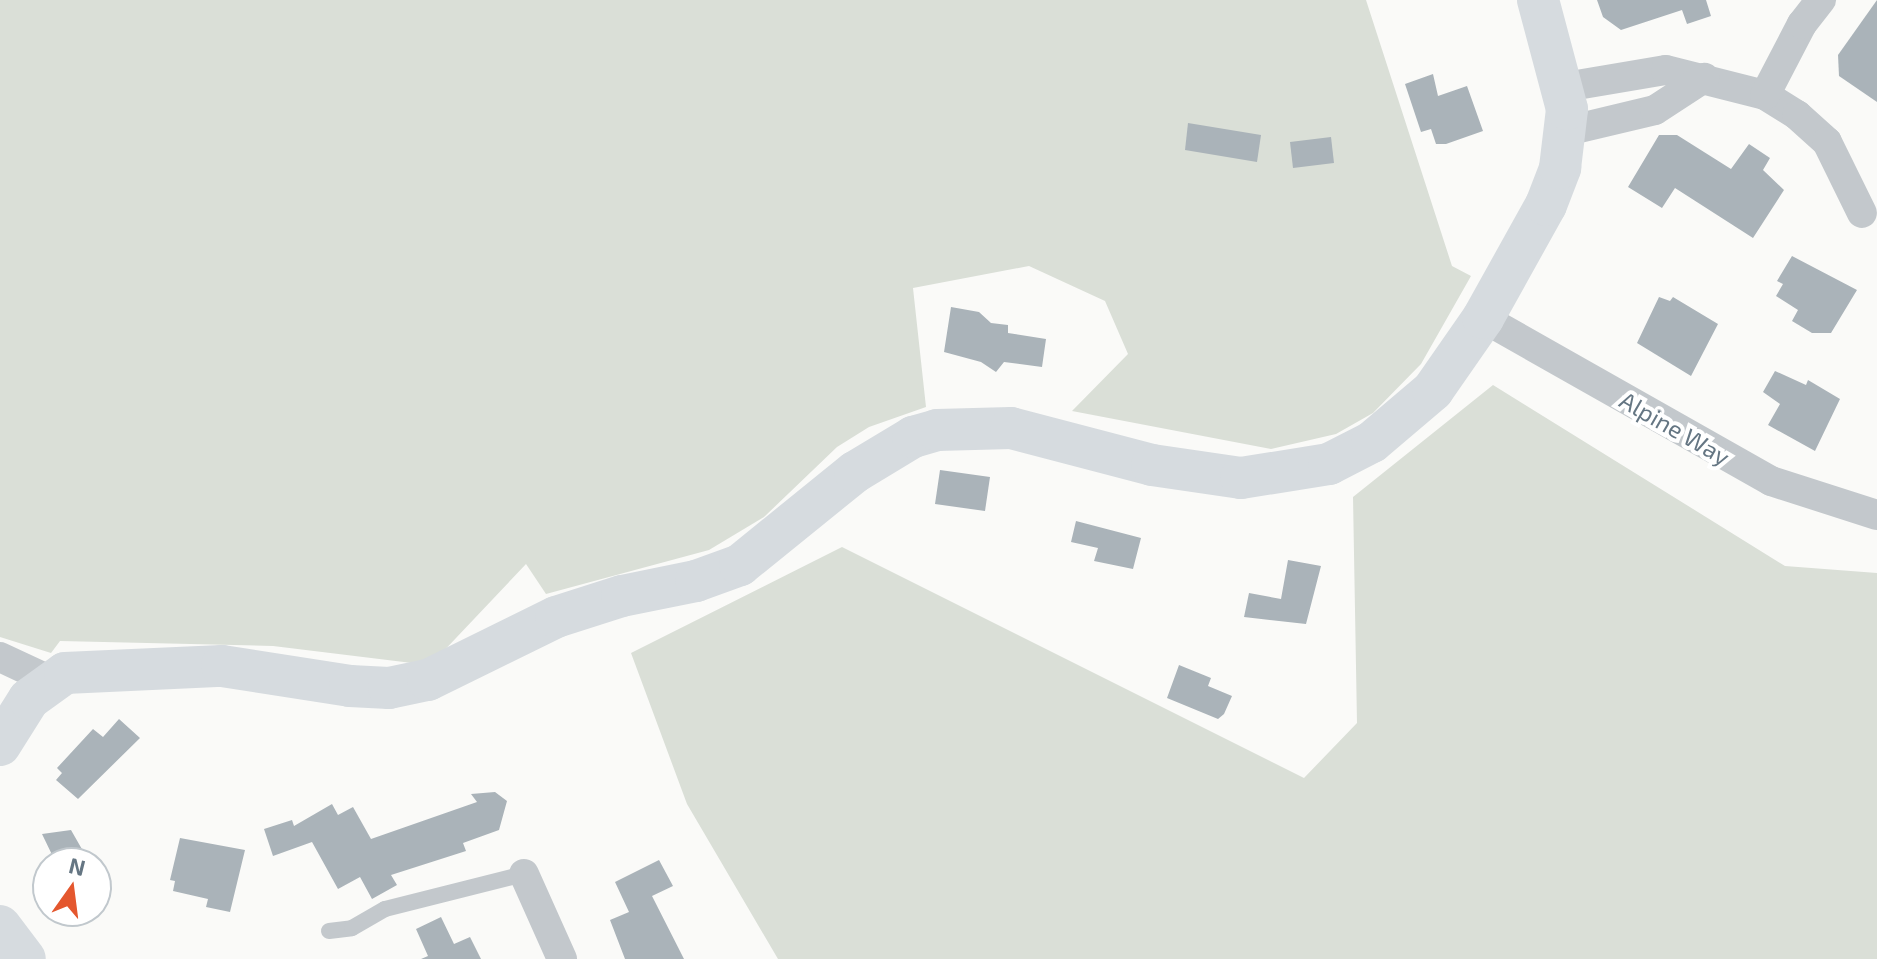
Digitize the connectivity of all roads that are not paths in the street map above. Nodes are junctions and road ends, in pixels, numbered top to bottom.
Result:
1 (1538, 0) edge
2 (1821, 0) edge
3 (1704, 78) junction
4 (1565, 87) junction
5 (1765, 95) junction
6 (1567, 131) junction
7 (1862, 213) dead end
8 (1483, 318) junction
9 (1877, 515) edge
10 (0, 657) edge
11 (49, 680) junction
12 (0, 745) edge
13 (524, 874) joint
14 (0, 926) edge
15 (329, 931) dead end
16 (25, 959) edge
17 (562, 959) edge

1 - 4 street
2 - 5 street
3 - 4 street
3 - 5 street
3 - 6 street
4 - 6 street
5 - 7 street
6 - 8 street
8 - 9 street, Alpine Way
8 - 11 street
10 - 11 street
11 - 12 street
13 - 15 lane
13 - 17 street
14 - 16 street

